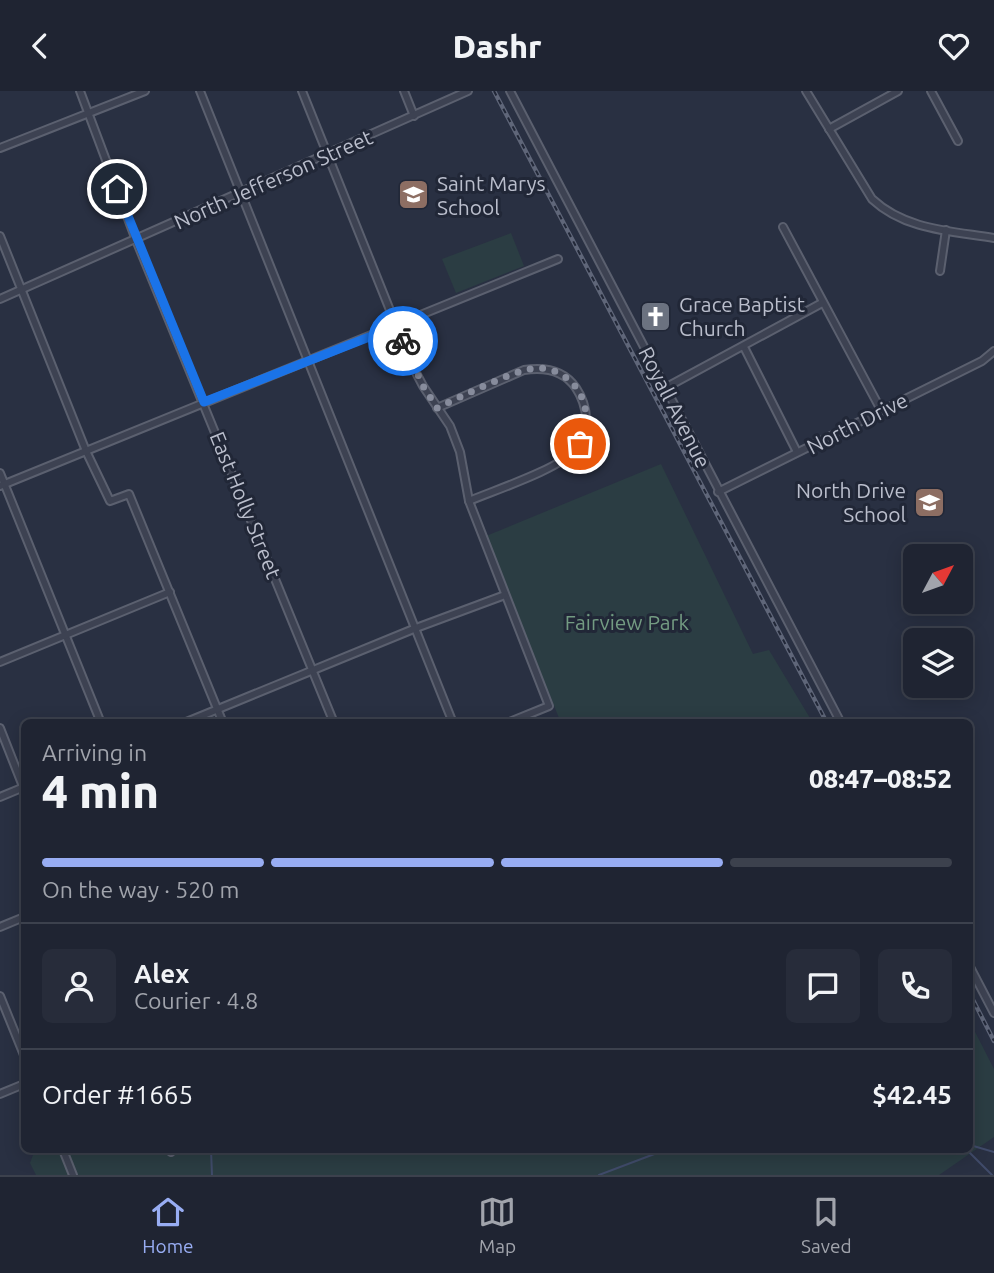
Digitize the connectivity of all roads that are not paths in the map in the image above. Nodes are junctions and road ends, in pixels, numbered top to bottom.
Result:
1 (80, 91) edge
2 (145, 91) edge
3 (200, 91) edge
4 (302, 91) edge
5 (404, 91) edge
6 (468, 91) edge
7 (510, 91) edge
8 (806, 91) edge
9 (898, 91) edge
10 (931, 91) edge
11 (89, 113) junction
12 (414, 116) junction
13 (829, 129) junction
14 (958, 141) dead end
15 (0, 148) edge
16 (328, 155) junction
17 (240, 194) junction
18 (783, 227) dead end
19 (946, 230) junction
20 (0, 236) edge
21 (994, 238) edge
22 (136, 240) junction
23 (558, 259) dead end
24 (940, 271) dead end
25 (21, 289) junction
26 (0, 299) edge
27 (822, 303) junction
28 (397, 326) junction
29 (744, 347) junction
30 (994, 351) edge
31 (309, 361) junction
32 (665, 388) junction
33 (204, 402) junction
34 (437, 408) junction
35 (881, 410) junction
36 (86, 451) junction
37 (797, 452) junction
38 (0, 473) edge
39 (2, 485) edge
40 (718, 492) junction
41 (469, 501) junction
42 (170, 592) junction
43 (505, 595) junction
44 (416, 628) junction
45 (65, 635) junction
46 (0, 662) edge
47 (313, 670) junction
48 (218, 710) junction
49 (98, 719) edge
50 (194, 719) edge
51 (221, 719) edge
52 (332, 719) edge
53 (451, 719) edge
54 (517, 719) edge
55 (839, 719) edge
56 (0, 728) edge
57 (21, 780) edge
58 (21, 789) edge
59 (0, 797) edge
60 (21, 918) edge
61 (0, 927) edge
62 (973, 973) edge
63 (0, 996) edge
64 (994, 1013) edge
65 (21, 1048) edge
66 (21, 1085) edge
67 (0, 1094) edge
68 (64, 1153) edge
69 (73, 1175) edge

1 - 11 street, East Holly Street
2 - 11 street
3 - 17 street
4 - 16 street
5 - 12 street
6 - 12 street, North Jefferson Street
7 - 32 street, Royall Avenue
8 - 13 street
9 - 13 street
10 - 14 street
11 - 15 street
11 - 22 street, East Holly Street
12 - 16 street, North Jefferson Street
13 - 19 street
16 - 17 street, North Jefferson Street
16 - 28 street
17 - 22 street, North Jefferson Street
17 - 31 street
18 - 27 street
19 - 21 street
19 - 24 street
20 - 25 street
22 - 25 street, North Jefferson Street
22 - 33 street, East Holly Street
23 - 28 street
25 - 26 street, North Jefferson Street
25 - 36 street
27 - 29 street
27 - 35 street
28 - 31 street
28 - 34 street
29 - 32 street
29 - 37 street
30 - 35 street, North Drive
31 - 33 street
31 - 44 street
32 - 40 street, Royall Avenue
33 - 36 street
33 - 47 street, East Holly Street
34 - 41 street
34 - 41 street
35 - 37 street, North Drive
36 - 39 street
36 - 42 street
37 - 40 street, North Drive
38 - 39 street
39 - 45 street
40 - 55 street, Royall Avenue
41 - 43 street
42 - 45 street
42 - 48 street
43 - 44 street
43 - 54 street
44 - 47 street
44 - 53 street
45 - 46 street
45 - 49 street
47 - 48 street
47 - 52 street, East Holly Street
48 - 50 street
48 - 51 street
56 - 57 street
58 - 59 street
60 - 61 street
62 - 64 street
63 - 65 street
66 - 67 street
68 - 69 street

